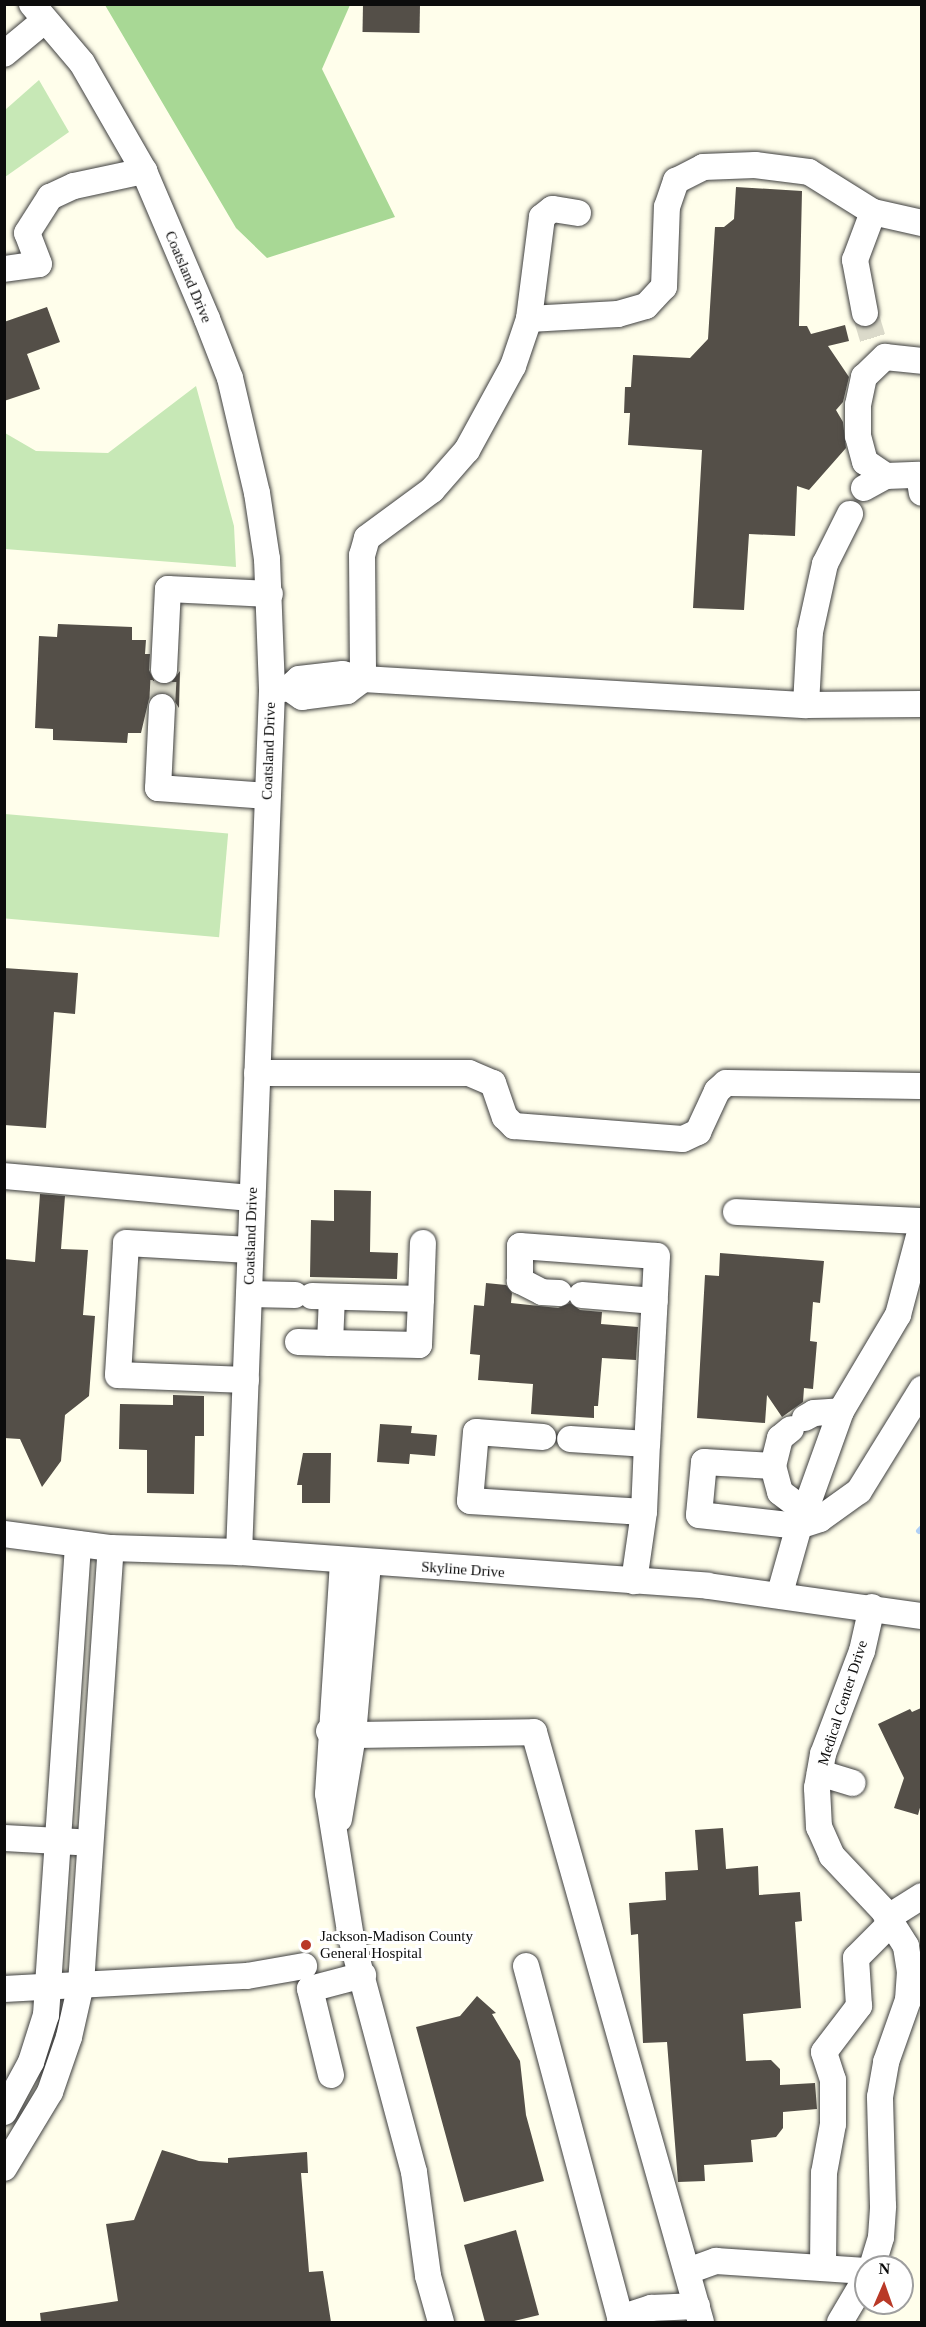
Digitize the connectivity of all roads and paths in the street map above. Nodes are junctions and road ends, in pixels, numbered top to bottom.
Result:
1 (39, 12) edge
2 (4, 54) edge
3 (144, 171) junction
4 (873, 212) junction
5 (578, 213) dead end
6 (921, 223) edge
7 (4, 269) edge
8 (865, 313) tunnel mouth
9 (529, 318) junction
10 (921, 361) edge
11 (921, 480) edge
12 (850, 514) dead end
13 (270, 594) junction
14 (164, 670) tunnel mouth
15 (363, 679) junction
16 (280, 689) junction
17 (921, 704) edge
18 (806, 705) junction
19 (162, 707) tunnel mouth
20 (268, 796) junction
21 (257, 1072) junction
22 (921, 1086) edge
23 (4, 1176) edge
24 (252, 1198) junction
25 (736, 1212) dead end
26 (921, 1223) edge
27 (423, 1243) dead end
28 (250, 1250) junction
29 (249, 1294) junction
30 (313, 1296) junction
31 (420, 1299) junction
32 (655, 1301) junction
33 (298, 1342) dead end
34 (330, 1343) junction
35 (246, 1380) junction
36 (921, 1389) edge
37 (841, 1412) junction
38 (543, 1437) dead end
39 (570, 1439) dead end
40 (647, 1444) junction
41 (773, 1466) junction
42 (644, 1512) junction
43 (802, 1519) junction
44 (4, 1534) edge
45 (78, 1544) junction
46 (111, 1548) junction
47 (239, 1552) junction
48 (356, 1563) junction
49 (634, 1581) junction
50 (780, 1593) junction
51 (872, 1607) junction
52 (921, 1616) edge
53 (341, 1733) junction
54 (820, 1773) junction
55 (853, 1783) dead end
56 (4, 1839) edge
57 (60, 1842) junction
58 (89, 1843) junction
59 (921, 1896) edge
60 (889, 1921) junction
61 (304, 1966) dead end
62 (526, 1966) dead end
63 (363, 1975) junction
64 (81, 1984) junction
65 (49, 1986) junction
66 (4, 1989) edge
67 (331, 2075) dead end
68 (4, 2112) edge
69 (4, 2168) edge
70 (876, 2255) edge
71 (823, 2266) junction
72 (854, 2270) edge
73 (688, 2271) junction
74 (854, 2298) edge
75 (699, 2314) edge
76 (441, 2322) edge
77 (840, 2322) edge

1 - 2 street
1 - 3 street, Coatsland Drive
3 - 7 street
3 - 13 street, Coatsland Drive
4 - 6 street
4 - 8 street
4 - 9 street
5 - 9 street
9 - 15 street
10 - 11 street
12 - 18 street
13 - 14 street
13 - 16 street, Coatsland Drive
15 - 16 street
15 - 18 street
16 - 20 street, Coatsland Drive
17 - 18 street
19 - 20 street
20 - 21 street, Coatsland Drive
21 - 22 street
21 - 24 street, Coatsland Drive
23 - 24 street
24 - 28 street, Coatsland Drive
25 - 26 street
26 - 37 street
27 - 31 street
28 - 29 street, Coatsland Drive
28 - 35 street
29 - 30 street
29 - 35 street, Coatsland Drive
30 - 31 street
30 - 34 street
31 - 34 street
32 - 32 street
32 - 40 street
33 - 34 street
35 - 47 street, Coatsland Drive
36 - 43 street
37 - 41 street
37 - 43 street
38 - 42 street
39 - 40 street
40 - 42 street
41 - 43 street
41 - 43 street
42 - 49 street
43 - 50 street
44 - 45 street, Skyline Drive
45 - 46 street, Skyline Drive
45 - 57 street
46 - 47 street, Skyline Drive
46 - 58 street
47 - 48 street, Skyline Drive
48 - 49 street, Skyline Drive
48 - 53 street
49 - 50 street, Skyline Drive
50 - 51 street, Skyline Drive
51 - 52 street, Skyline Drive
51 - 54 street, Medical Center Drive
53 - 63 street
53 - 73 street
54 - 55 street
54 - 60 street, Medical Center Drive
56 - 57 street
57 - 58 street
57 - 65 street
58 - 64 street
59 - 60 street
60 - 70 street, Medical Center Drive
60 - 71 street
61 - 64 street
62 - 75 street
63 - 67 street
63 - 76 street
64 - 65 street
64 - 69 street
65 - 66 street
65 - 68 street
71 - 72 street
71 - 73 street
73 - 75 street
74 - 77 street

